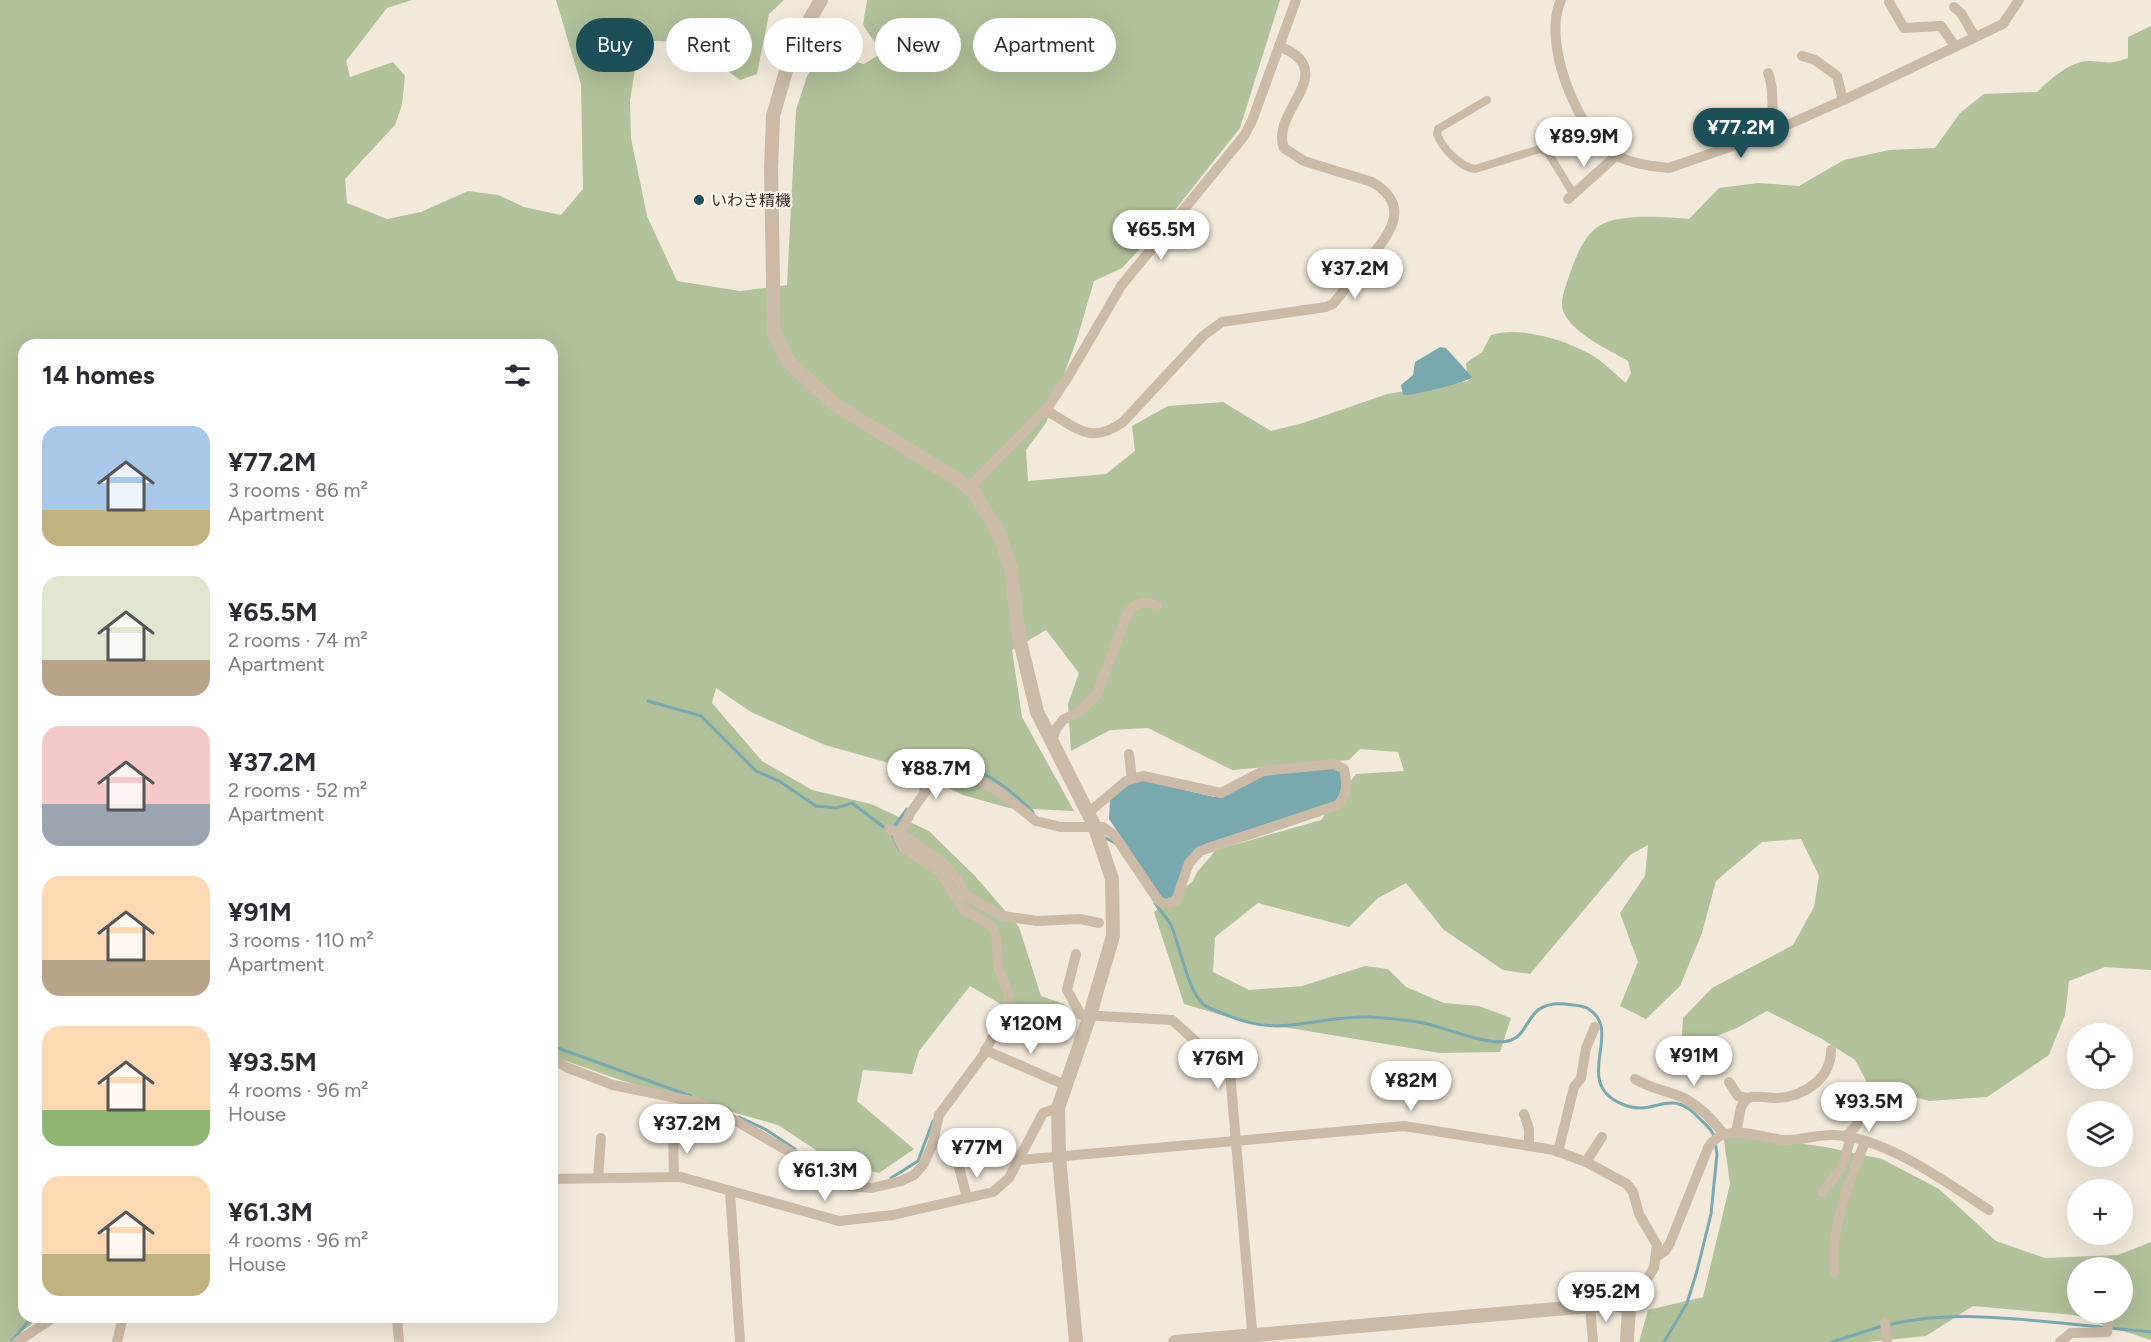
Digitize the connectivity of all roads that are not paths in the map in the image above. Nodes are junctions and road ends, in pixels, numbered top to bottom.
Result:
1 (821, 0) edge
2 (1296, 0) edge
3 (1561, 0) edge
4 (2019, 0) edge
5 (1889, 2) dead end
6 (1954, 7) dead end
7 (1975, 37) junction
8 (1279, 46) junction
9 (1955, 46) junction
10 (1802, 56) dead end
11 (1768, 73) dead end
12 (1487, 100) dead end
13 (1843, 100) junction
14 (1776, 130) junction
15 (1617, 155) junction
16 (1571, 197) joint
17 (1045, 410) junction
18 (969, 488) junction
19 (1157, 606) dead end
20 (1052, 740) junction
21 (1130, 753) dead end
22 (1132, 779) junction
23 (1091, 819) junction
24 (894, 831) junction
25 (1099, 923) dead end
26 (1077, 954) dead end
27 (1089, 1018) junction
28 (1595, 1027) dead end
29 (986, 1050) junction
30 (1832, 1050) dead end
31 (558, 1062) edge
32 (1635, 1079) dead end
33 (1729, 1082) dead end
34 (1065, 1085) junction
35 (1747, 1098) junction
36 (1058, 1108) junction
37 (1864, 1110) dead end
38 (1524, 1114) dead end
39 (1736, 1133) junction
40 (673, 1134) dead end
41 (1723, 1134) junction
42 (1602, 1137) dead end
43 (601, 1138) dead end
44 (1848, 1138) junction
45 (1236, 1142) junction
46 (1865, 1142) junction
47 (1529, 1145) junction
48 (1558, 1152) junction
49 (1059, 1157) junction
50 (1019, 1160) junction
51 (1586, 1162) junction
52 (959, 1167) dead end
53 (674, 1177) junction
54 (598, 1178) junction
55 (558, 1179) edge
56 (730, 1191) junction
57 (1822, 1192) dead end
58 (967, 1198) junction
59 (1989, 1210) dead end
60 (1655, 1258) junction
61 (1835, 1272) dead end
62 (1590, 1306) junction
63 (1629, 1307) junction
64 (1885, 1322) dead end
65 (45, 1323) edge
66 (122, 1323) edge
67 (397, 1323) edge
68 (2108, 1323) edge
69 (1252, 1338) edge
70 (17, 1342) edge
71 (117, 1342) edge
72 (399, 1342) edge
73 (740, 1342) edge
74 (1076, 1342) edge
75 (1175, 1342) edge
76 (1593, 1342) edge
77 (1627, 1342) edge
78 (1887, 1342) edge
79 (2060, 1342) edge

1 - 18 street
2 - 8 street
3 - 15 street
4 - 7 street
5 - 9 street
6 - 7 street
7 - 9 street
8 - 17 street
8 - 17 street
9 - 13 street
10 - 13 street
11 - 14 street
12 - 16 street
13 - 14 street
14 - 15 street
15 - 16 street
17 - 18 street
18 - 20 street
19 - 20 street
20 - 23 street
21 - 22 street
22 - 23 street
22 - 23 street
23 - 24 street
23 - 27 street
24 - 25 street
24 - 29 street
26 - 27 street
27 - 34 street
27 - 45 street
28 - 48 street
29 - 31 street
29 - 34 street
30 - 35 street
32 - 41 street
33 - 35 street
34 - 36 street
35 - 39 street
36 - 49 street
36 - 50 street
37 - 44 street
38 - 47 street
39 - 41 street
39 - 44 street
40 - 53 street
41 - 60 street
42 - 51 street
43 - 54 street
44 - 46 street
44 - 57 street
45 - 47 street
45 - 49 street
45 - 69 street
46 - 59 street
46 - 61 street
47 - 48 street
48 - 51 street
49 - 50 street
49 - 74 street
50 - 58 street
51 - 60 street
52 - 58 street
53 - 54 street
53 - 56 street
54 - 55 street
56 - 58 street
56 - 73 street
60 - 63 street
62 - 63 street
62 - 69 street
62 - 76 street
63 - 77 street
64 - 78 street
65 - 70 street
66 - 71 street
67 - 72 street
68 - 79 street
69 - 75 street

